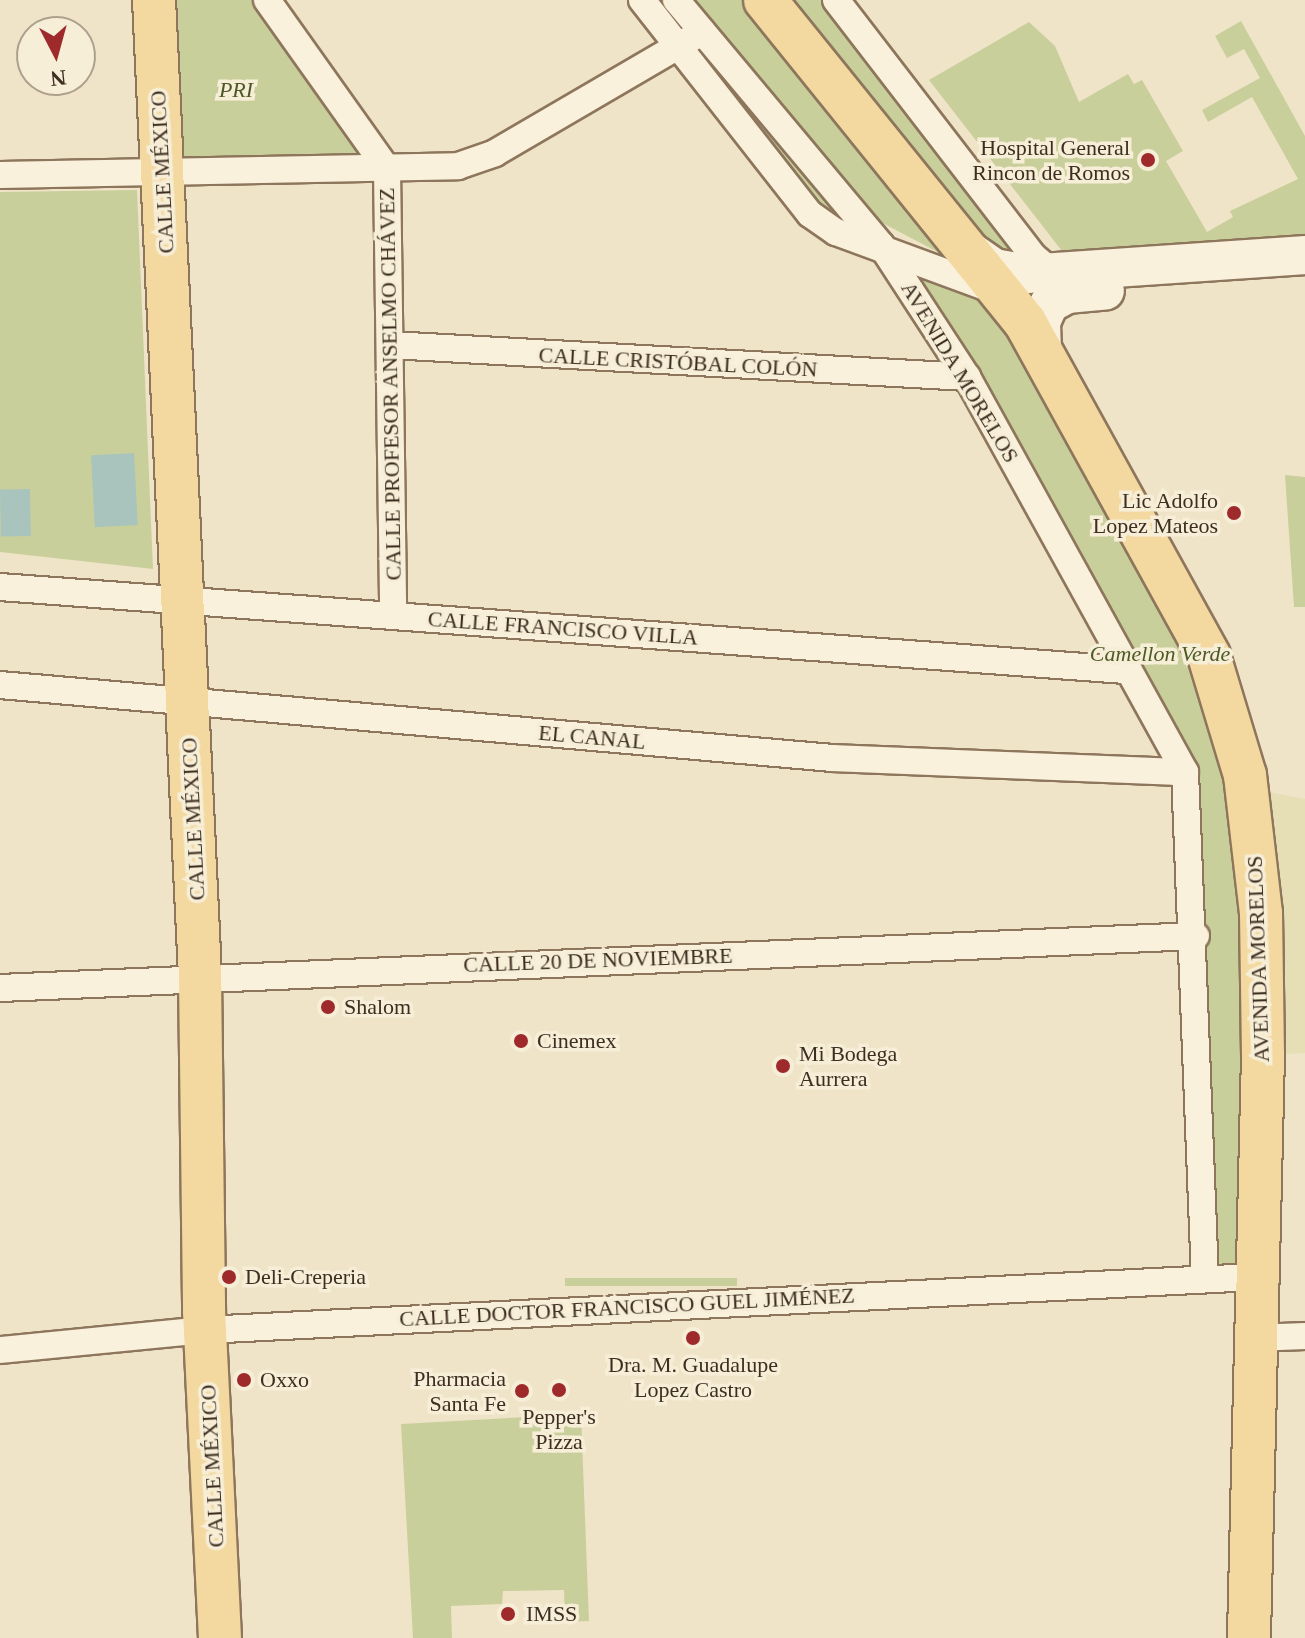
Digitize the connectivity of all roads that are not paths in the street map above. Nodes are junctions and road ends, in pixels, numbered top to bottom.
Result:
1 (154, 0) edge
2 (267, 0) edge
3 (642, 0) edge
4 (676, 0) edge
5 (765, 0) edge
6 (836, 0) edge
7 (691, 39) junction
8 (162, 168) junction
9 (387, 169) junction
10 (0, 175) edge
11 (881, 245) junction
12 (1305, 255) edge
13 (985, 272) junction
14 (1305, 276) edge
15 (1061, 284) junction
16 (390, 345) junction
17 (1042, 352) junction
18 (967, 377) junction
19 (0, 587) edge
20 (182, 599) junction
21 (393, 615) junction
22 (1126, 670) junction
23 (0, 685) edge
24 (187, 700) junction
25 (1185, 772) junction
26 (1196, 936) junction
27 (200, 975) junction
28 (0, 988) edge
29 (1255, 1277) junction
30 (1205, 1278) junction
31 (204, 1330) junction
32 (1305, 1336) edge
33 (1254, 1338) junction
34 (0, 1350) edge
35 (220, 1638) edge
36 (1249, 1638) edge

1 - 8 main road, CALLE MÉXICO
2 - 9 street, CALLE PROFESOR ANSELMO CHÁVEZ
3 - 7 street, AVENIDA MORELOS
4 - 7 street, AVENIDA MORELOS
5 - 13 main road, AVENIDA MORELOS
6 - 15 street
7 - 9 street
7 - 11 street, AVENIDA MORELOS
8 - 9 street
8 - 10 street
8 - 20 main road, CALLE MÉXICO
9 - 16 street, CALLE PROFESOR ANSELMO CHÁVEZ
11 - 13 street, AVENIDA MORELOS
11 - 18 street, AVENIDA MORELOS
12 - 15 main road
13 - 15 main road
13 - 15 main road
13 - 17 main road, AVENIDA MORELOS
14 - 15 main road
15 - 17 main road
16 - 18 street, CALLE CRISTÓBAL COLÓN
16 - 21 street, CALLE PROFESOR ANSELMO CHÁVEZ
17 - 29 main road, AVENIDA MORELOS
18 - 22 street, AVENIDA MORELOS
19 - 20 street, CALLE FRANCISCO VILLA
20 - 21 street, CALLE FRANCISCO VILLA
20 - 24 main road, CALLE MÉXICO
21 - 22 street, CALLE FRANCISCO VILLA
22 - 25 street, AVENIDA MORELOS
23 - 24 street, EL CANAL
24 - 25 street, EL CANAL
24 - 27 main road, CALLE MÉXICO
25 - 26 street, AVENIDA MORELOS
26 - 27 street, CALLE 20 DE NOVIEMBRE
26 - 30 street, AVENIDA MORELOS
27 - 28 street, CALLE 20 DE NOVIEMBRE
27 - 31 main road, CALLE MÉXICO
29 - 30 street, CALLE DOCTOR FRANCISCO GUEL JIMÉNEZ
29 - 33 main road, AVENIDA MORELOS
30 - 31 street, CALLE DOCTOR FRANCISCO GUEL JIMÉNEZ
31 - 34 street, CALLE DOCTOR FRANCISCO GUEL JIMÉNEZ
31 - 35 main road, CALLE MÉXICO
32 - 33 street
33 - 36 main road, AVENIDA MORELOS

